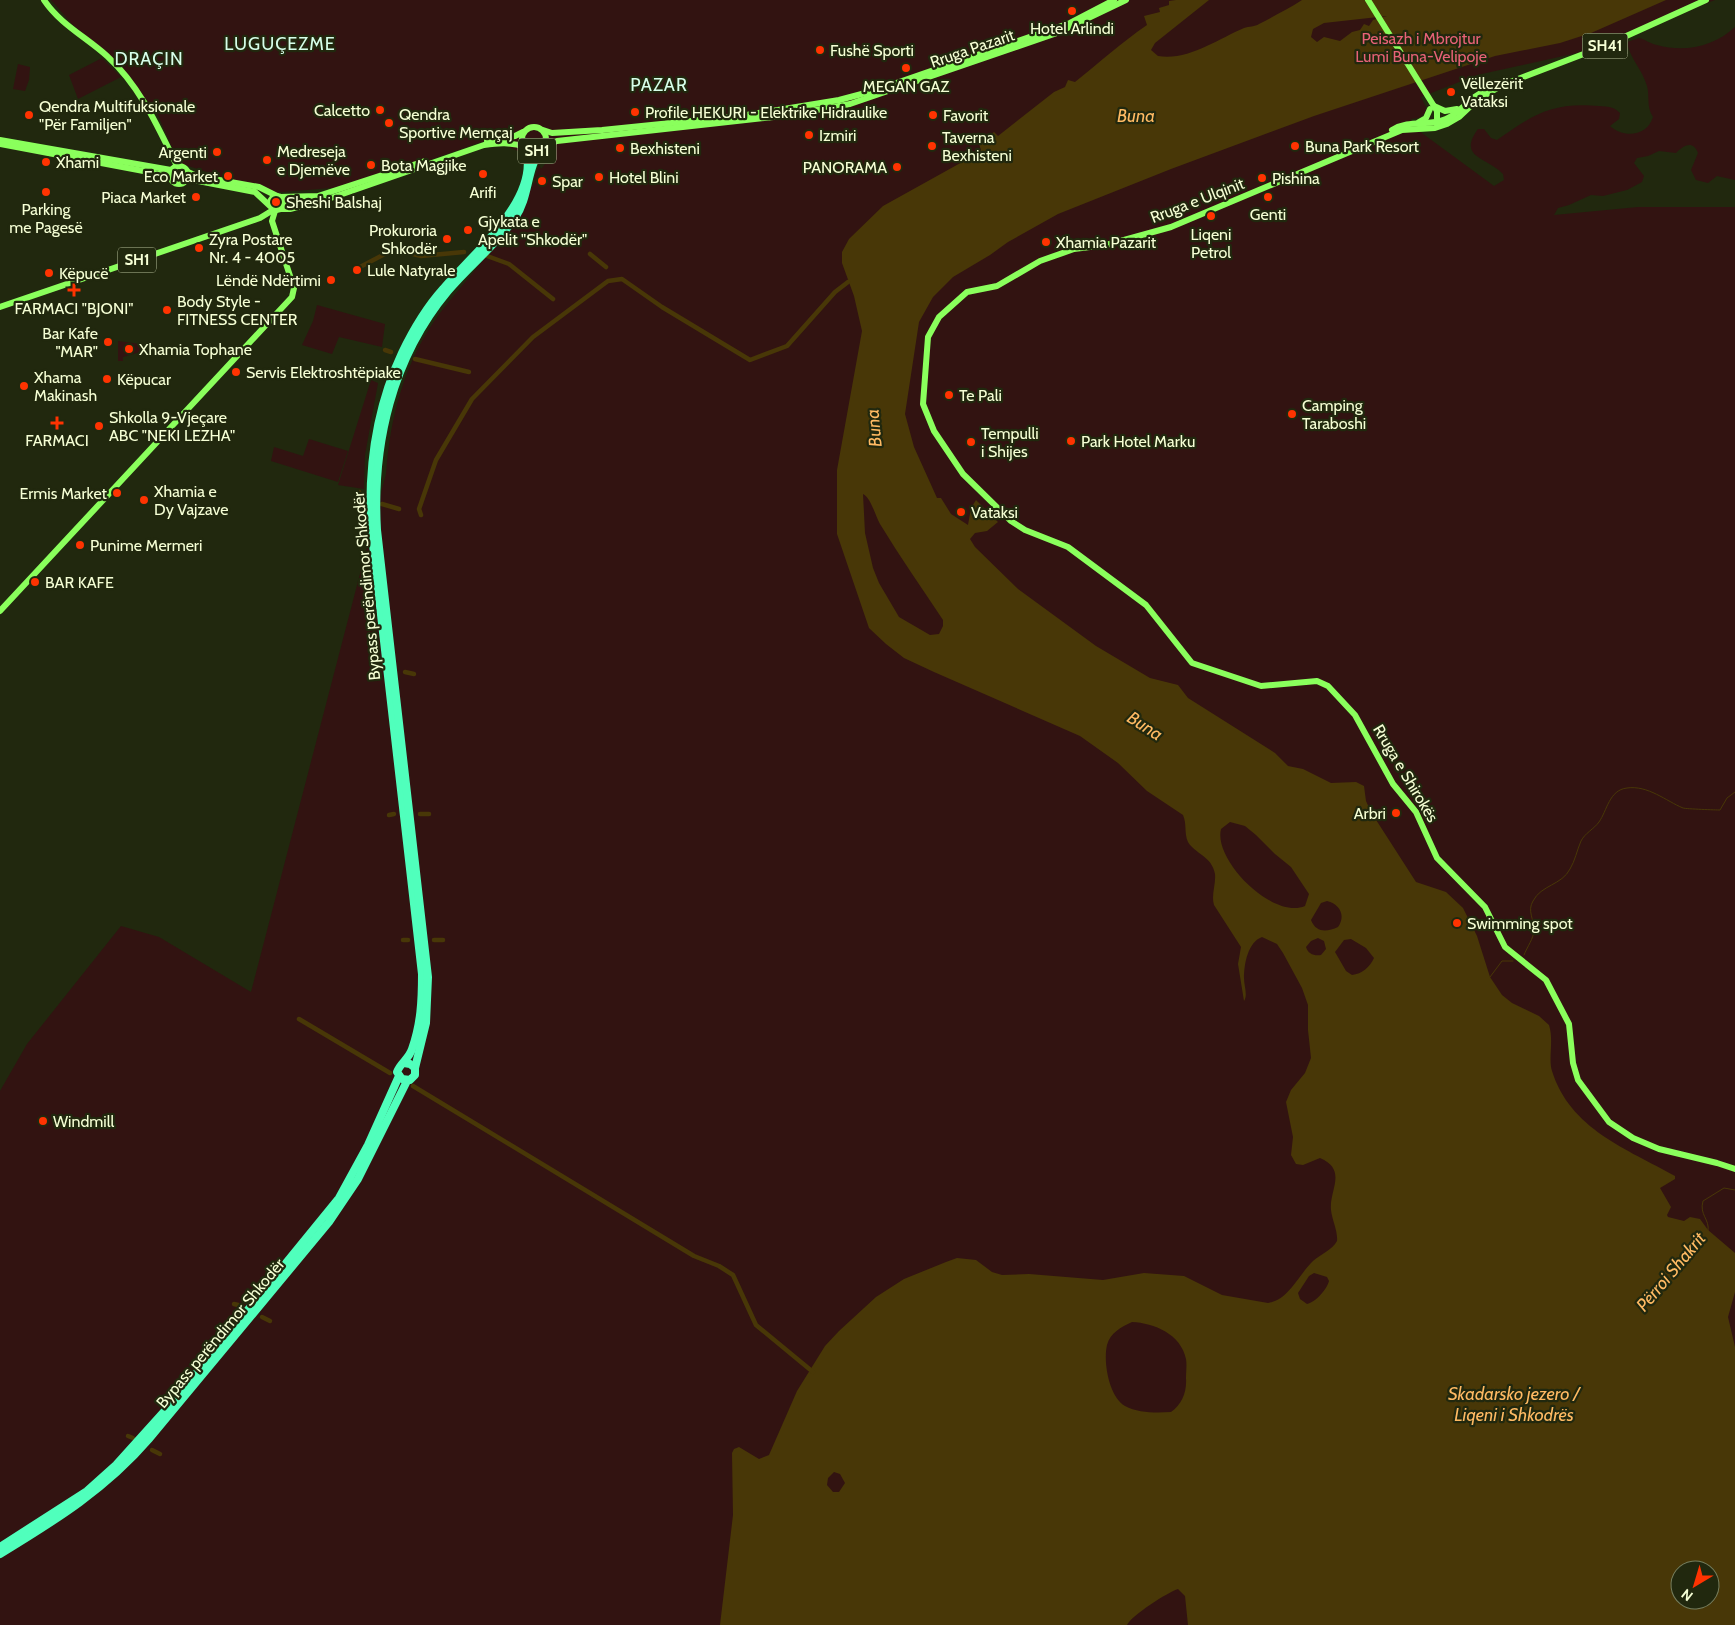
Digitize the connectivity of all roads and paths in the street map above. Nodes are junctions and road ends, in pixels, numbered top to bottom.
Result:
1 (44, 0) edge
2 (1114, 0) edge
3 (1126, 0) edge
4 (1368, 0) edge
5 (1706, 0) edge
6 (1501, 86) junction
7 (1432, 107) junction
8 (1460, 108) junction
9 (1438, 122) junction
10 (1418, 123) junction
11 (1447, 124) junction
12 (1429, 128) junction
13 (543, 130) junction
14 (523, 132) junction
15 (1384, 137) junction
16 (0, 140) edge
17 (0, 144) edge
18 (525, 147) junction
19 (543, 147) junction
20 (173, 171) junction
21 (188, 175) junction
22 (278, 196) junction
23 (275, 209) junction
24 (1043, 260) joint
25 (0, 307) edge
26 (0, 611) edge
27 (404, 1063) junction
28 (415, 1068) junction
29 (399, 1076) junction
30 (407, 1081) junction
31 (1735, 1170) edge
32 (0, 1547) edge
33 (0, 1554) edge

1 - 20 main road
2 - 13 main road, Rruga Pazarit / SH1
3 - 19 main road, Rruga Pazarit / SH1
4 - 7 main road
5 - 6 main road, Rruga e Ulqinit / SH41
6 - 8 main road, Rruga e Ulqinit / SH41
6 - 11 main road, Rruga e Ulqinit / SH41
7 - 8 main road
7 - 9 main road
7 - 10 main road
8 - 9 main road, Rruga e Ulqinit
9 - 10 main road, Rruga e Ulqinit
9 - 11 main road
9 - 12 main road
10 - 15 main road, Rruga e Ulqinit
11 - 12 main road, Rruga e Ulqinit
12 - 15 main road, Rruga e Ulqinit
13 - 14 main road, SH1
13 - 19 main road, SH1
14 - 18 main road, SH1
14 - 22 main road, SH1
15 - 24 main road, Rruga e Ulqinit
16 - 20 main road
17 - 20 main road
18 - 19 main road, SH1
18 - 23 main road, SH1
18 - 27 highway, Bypass perëndimor Shkodër
19 - 28 highway, Bypass perëndimor Shkodër
20 - 21 main road
20 - 21 main road
21 - 22 main road
21 - 23 main road
22 - 23 main road
22 - 23 main road
23 - 25 main road, SH1
23 - 26 main road
24 - 31 main road, Rruga e Shirokës
27 - 28 highway
27 - 29 highway, Bypass perëndimor Shkodër
28 - 30 highway, Bypass perëndimor Shkodër
29 - 30 highway
29 - 32 highway, Bypass perëndimor Shkodër
30 - 33 highway, Bypass perëndimor Shkodër

